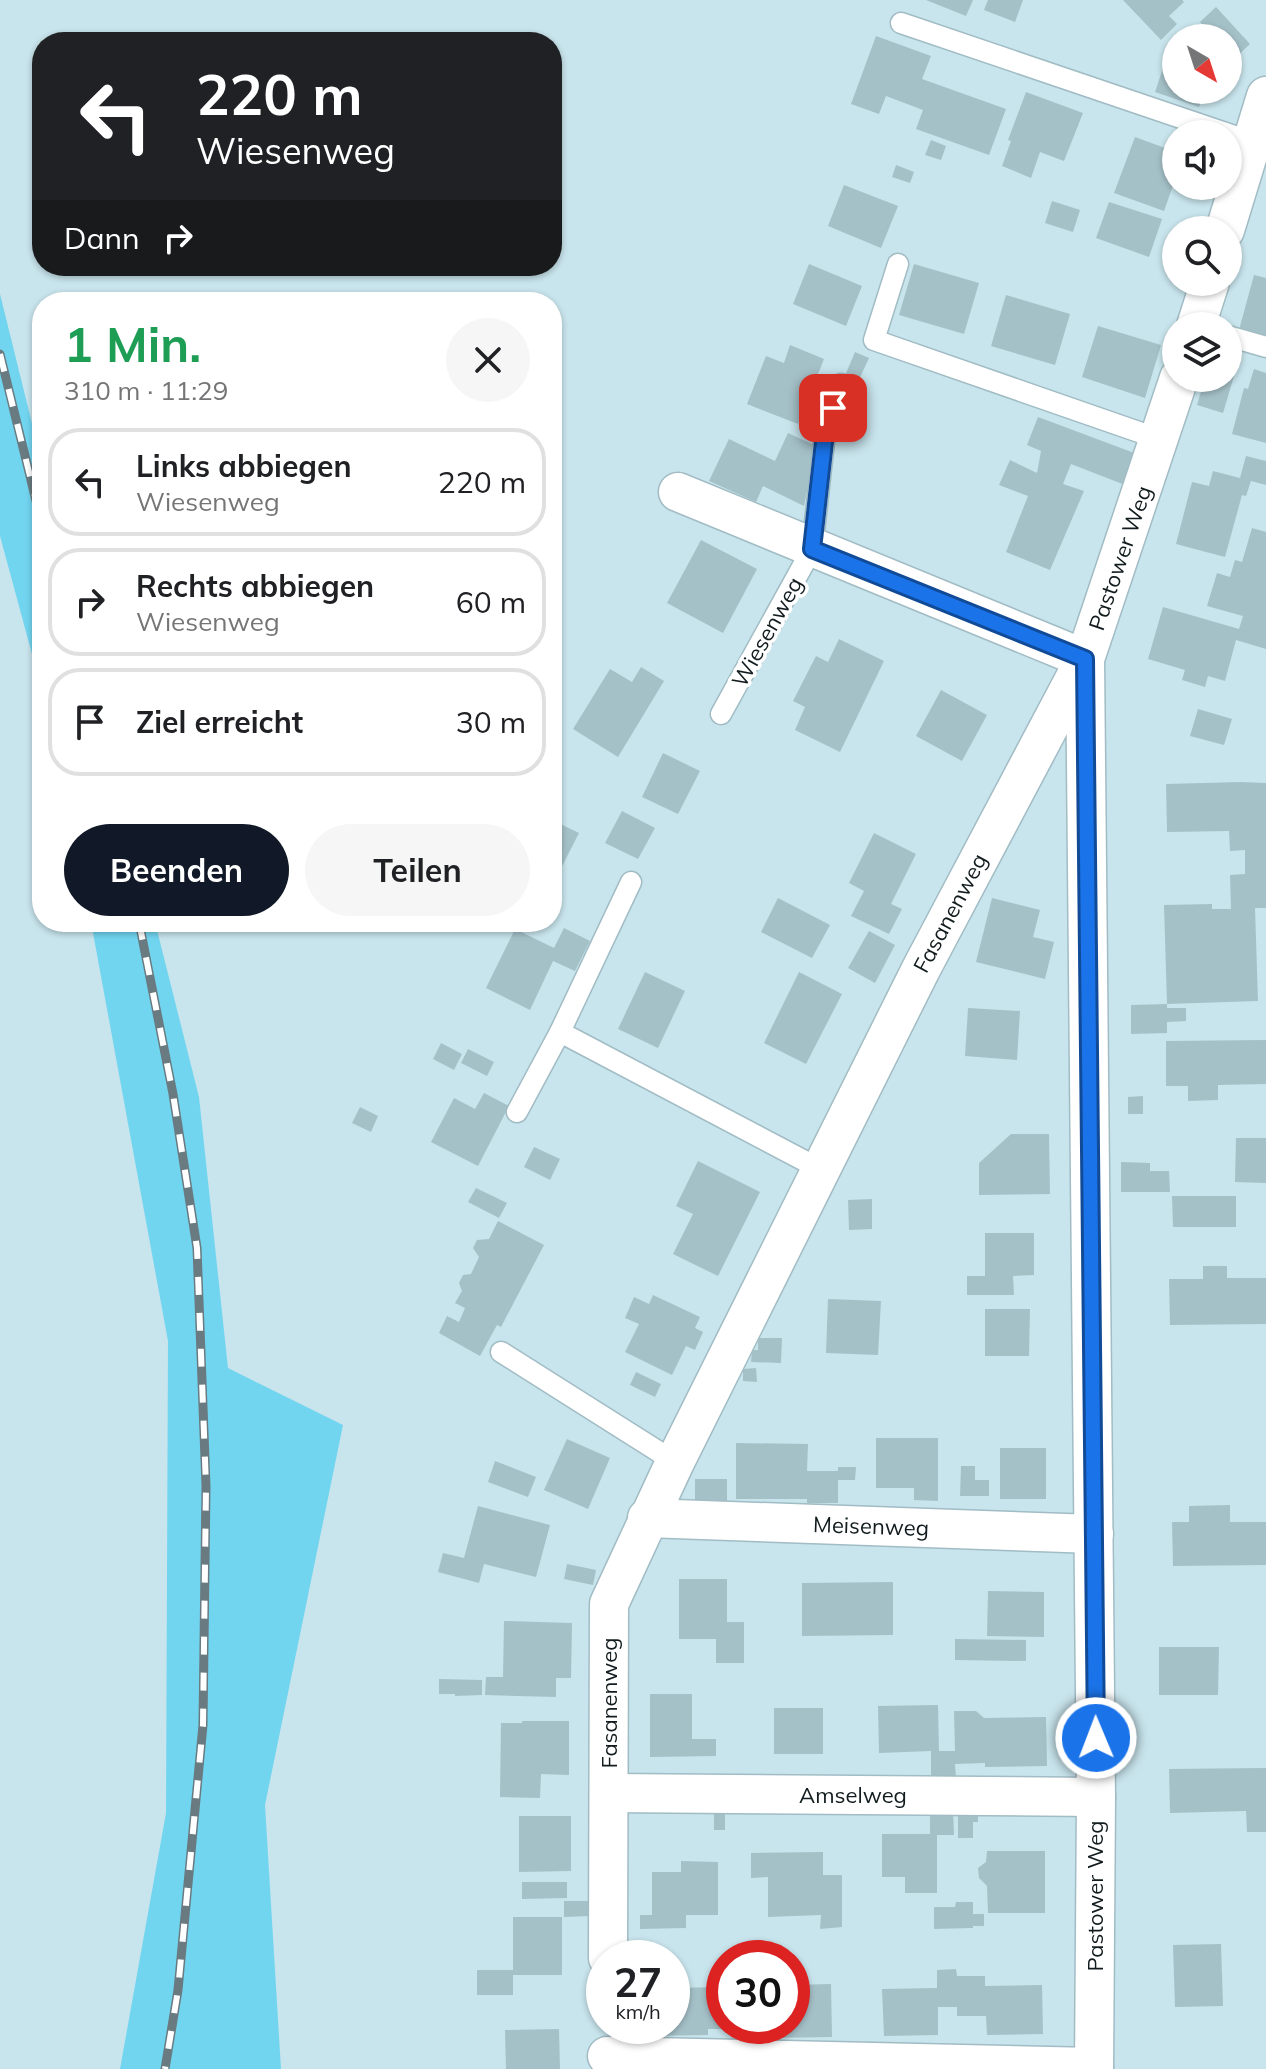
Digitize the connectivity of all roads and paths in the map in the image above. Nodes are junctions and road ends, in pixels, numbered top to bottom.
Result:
1 (901, 23) dead end
2 (1266, 96) edge
3 (1252, 142) junction
4 (1229, 216) edge
5 (898, 264) dead end
6 (1242, 340) edge
7 (1266, 347) edge
8 (841, 384) dead end
9 (1174, 392) edge
10 (1159, 439) junction
11 (678, 492) dead end
12 (812, 549) junction
13 (1085, 659) junction
14 (721, 714) dead end
15 (631, 882) dead end
16 (560, 1032) junction
17 (517, 1112) dead end
18 (820, 1169) junction
19 (501, 1352) dead end
20 (675, 1462) junction
21 (647, 1518) junction
22 (1094, 1534) junction
23 (609, 1793) junction
24 (1096, 1797) junction
25 (608, 1940) edge
26 (607, 2050) edge
27 (1094, 2068) edge

1 - 3 lane
2 - 3 street
3 - 4 street
5 - 10 lane
6 - 7 lane
8 - 12 lane, Wiesenweg
9 - 10 street, Pastower Weg
10 - 13 street, Pastower Weg
11 - 12 street, Wiesenweg
12 - 13 street, Wiesenweg
12 - 14 lane, Wiesenweg
13 - 18 street, Fasanenweg
13 - 22 street, Pastower Weg
15 - 16 lane
16 - 17 lane
16 - 18 lane
18 - 20 street, Fasanenweg
19 - 20 lane
20 - 21 street, Fasanenweg
21 - 22 street, Meisenweg
21 - 23 street, Fasanenweg
22 - 24 street, Pastower Weg
23 - 24 street, Amselweg
23 - 25 street, Fasanenweg
24 - 27 street, Pastower Weg
26 - 27 street

